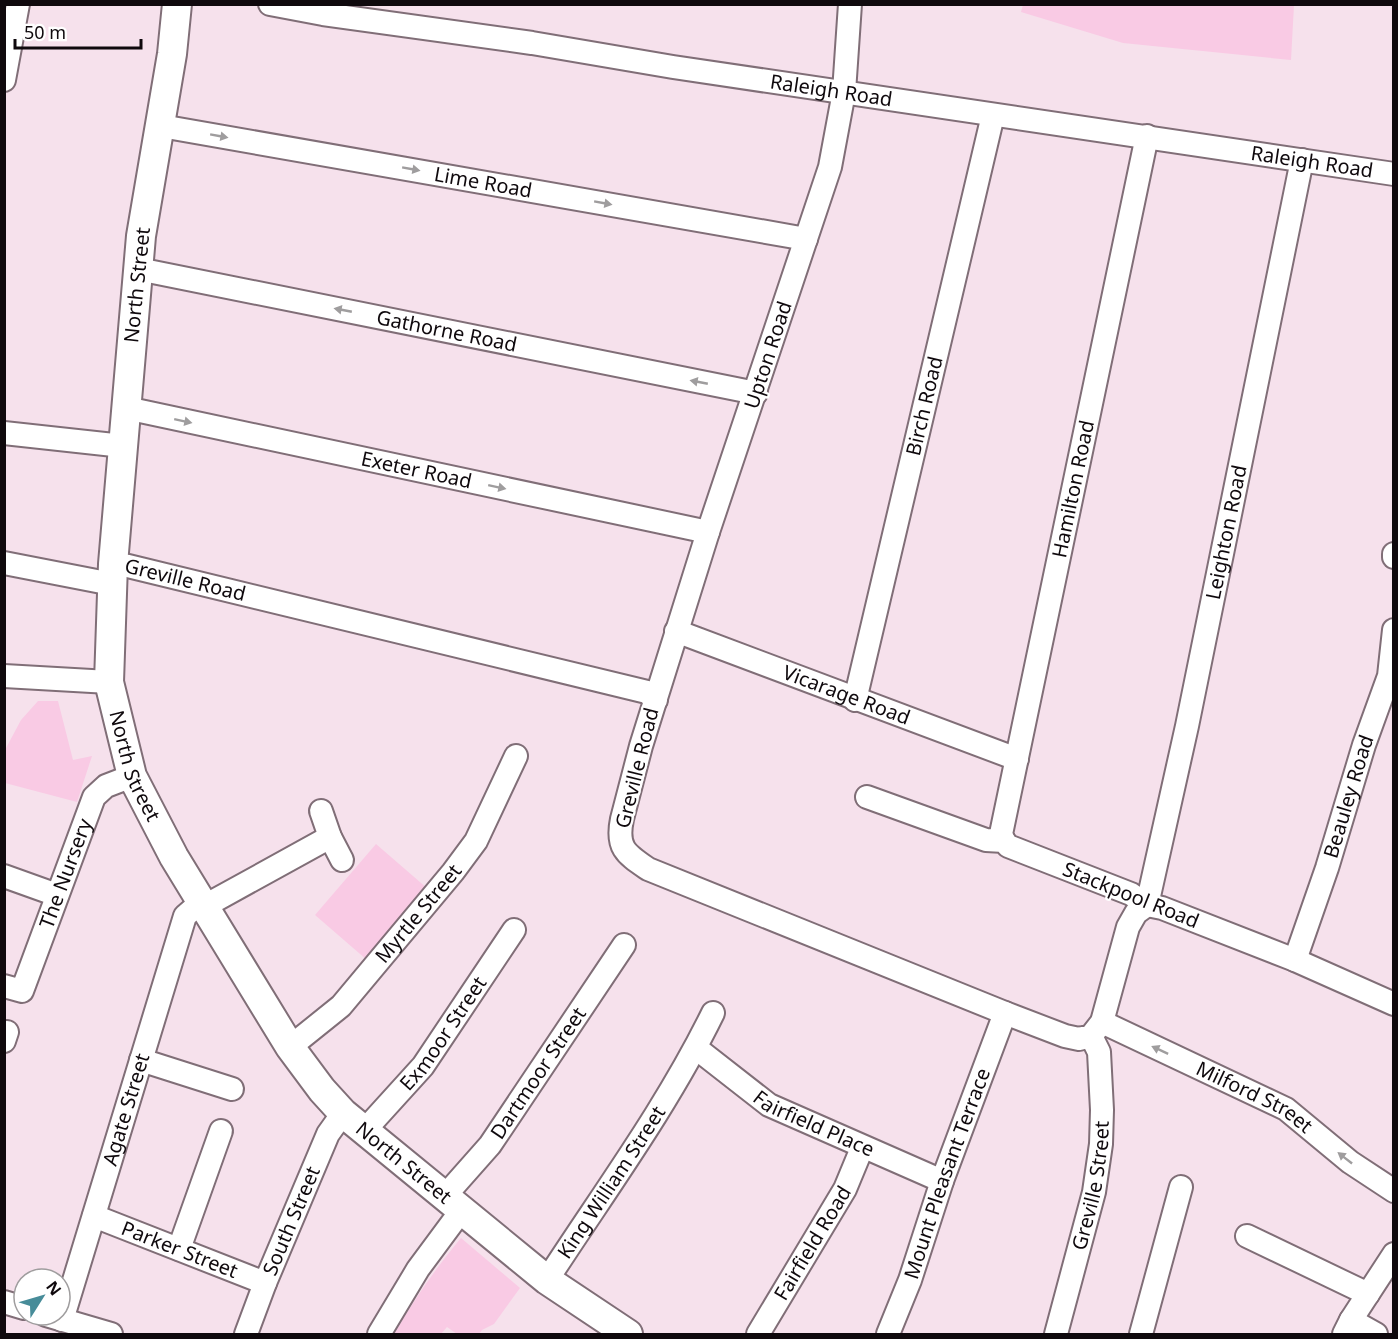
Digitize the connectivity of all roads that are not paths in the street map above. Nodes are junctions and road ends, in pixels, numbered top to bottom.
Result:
1 (18, 4) edge
2 (177, 4) edge
3 (270, 4) edge
4 (850, 4) edge
5 (4, 80) edge
6 (844, 92) junction
7 (993, 115) junction
8 (161, 126) junction
9 (1147, 136) junction
10 (1302, 160) junction
11 (1394, 174) edge
12 (806, 239) junction
13 (138, 269) junction
14 (756, 393) junction
15 (126, 408) junction
16 (4, 433) edge
17 (123, 446) junction
18 (708, 532) junction
19 (4, 563) edge
20 (112, 574) junction
21 (1394, 630) edge
22 (676, 631) junction
23 (4, 676) edge
24 (1391, 677) edge
25 (109, 682) junction
26 (656, 700) junction
27 (855, 700) junction
28 (516, 756) dead end
29 (1017, 759) junction
30 (132, 776) junction
31 (867, 796) dead end
32 (321, 811) dead end
33 (330, 837) junction
34 (1004, 841) junction
35 (342, 860) dead end
36 (4, 876) edge
37 (57, 895) junction
38 (1147, 904) junction
39 (201, 905) junction
40 (514, 930) dead end
41 (624, 945) dead end
42 (1294, 960) junction
43 (13, 989) edge
44 (1394, 1004) edge
45 (713, 1013) dead end
46 (1005, 1013) junction
47 (1096, 1029) junction
48 (290, 1047) junction
49 (696, 1048) junction
50 (141, 1060) junction
51 (232, 1089) dead end
52 (354, 1122) junction
53 (221, 1131) dead end
54 (862, 1148) junction
55 (942, 1181) junction
56 (1181, 1187) dead end
57 (1394, 1191) edge
58 (453, 1204) junction
59 (94, 1216) junction
60 (1247, 1236) dead end
61 (179, 1249) junction
62 (1394, 1254) edge
63 (72, 1272) edge
64 (547, 1280) junction
65 (265, 1283) junction
66 (1368, 1294) junction
67 (72, 1323) edge
68 (1347, 1327) edge
69 (111, 1335) edge
70 (246, 1335) edge
71 (379, 1335) edge
72 (628, 1335) edge
73 (758, 1335) edge
74 (888, 1335) edge
75 (1056, 1335) edge
76 (1141, 1335) edge
77 (1376, 1335) edge

1 - 5 street
2 - 8 main road, North Street
3 - 6 street, Raleigh Road
4 - 6 street, Upton Road
6 - 7 street, Raleigh Road
6 - 12 street, Upton Road
7 - 9 street, Raleigh Road
7 - 27 street, Birch Road
8 -> 12 street, Lime Road
8 - 13 main road, North Street
9 - 10 street, Raleigh Road
9 - 29 street, Hamilton Road
10 - 11 street, Raleigh Road
10 - 38 street, Leighton Road
12 - 14 street, Upton Road
14 -> 13 street, Gathorne Road
13 - 15 main road, North Street
14 - 18 street, Upton Road
15 - 17 main road, North Street
15 -> 18 street, Exeter Road
16 - 17 street
17 - 20 main road, North Street
18 - 22 street, Upton Road
19 - 20 street, Greville Road
20 - 25 main road, North Street
20 - 26 street, Greville Road
21 - 24 street, Beauley Road
22 - 26 street, Upton Road
22 - 27 street, Vicarage Road
23 - 25 street
24 - 42 street, Beauley Road
25 - 30 main road, North Street
26 - 46 street, Greville Road
27 - 29 street, Vicarage Road
28 - 48 street, Myrtle Street
29 - 34 street, Hamilton Road
30 - 37 street, The Nursery
30 - 39 main road, North Street
31 - 34 street, Stackpool Road
32 - 33 street
33 - 35 street
33 - 39 street
34 - 38 street, Stackpool Road
36 - 37 street
37 - 43 street, The Nursery
38 - 42 street, Stackpool Road
38 - 47 street
39 - 48 main road, North Street
39 - 50 street, Agate Street
40 - 52 street, Exmoor Street
41 - 58 street, Dartmoor Street
42 - 44 street, Stackpool Road
45 - 49 street
46 - 47 street, Greville Road
46 - 55 street, Mount Pleasant Terrace
57 -> 47 street, Milford Street
47 - 75 street, Greville Street
48 - 52 main road, North Street
49 - 54 street, Fairfield Place
49 - 64 street, King William Street
50 - 51 street
50 - 59 street, Agate Street
52 - 58 main road, North Street
52 - 65 street, South Street
53 - 61 street
54 - 55 street, Fairfield Place
54 - 73 street, Fairfield Road
55 - 74 street, Mount Pleasant Terrace
56 - 76 street
58 - 64 main road, North Street
58 - 71 street, Dartmoor Street
59 - 61 street, Parker Street
59 - 63 street, Agate Street
60 - 66 street
61 - 65 street, Parker Street
62 - 66 street
64 - 72 main road, North Street
65 - 70 street, South Street
66 - 68 street
67 - 69 street
68 - 77 street

